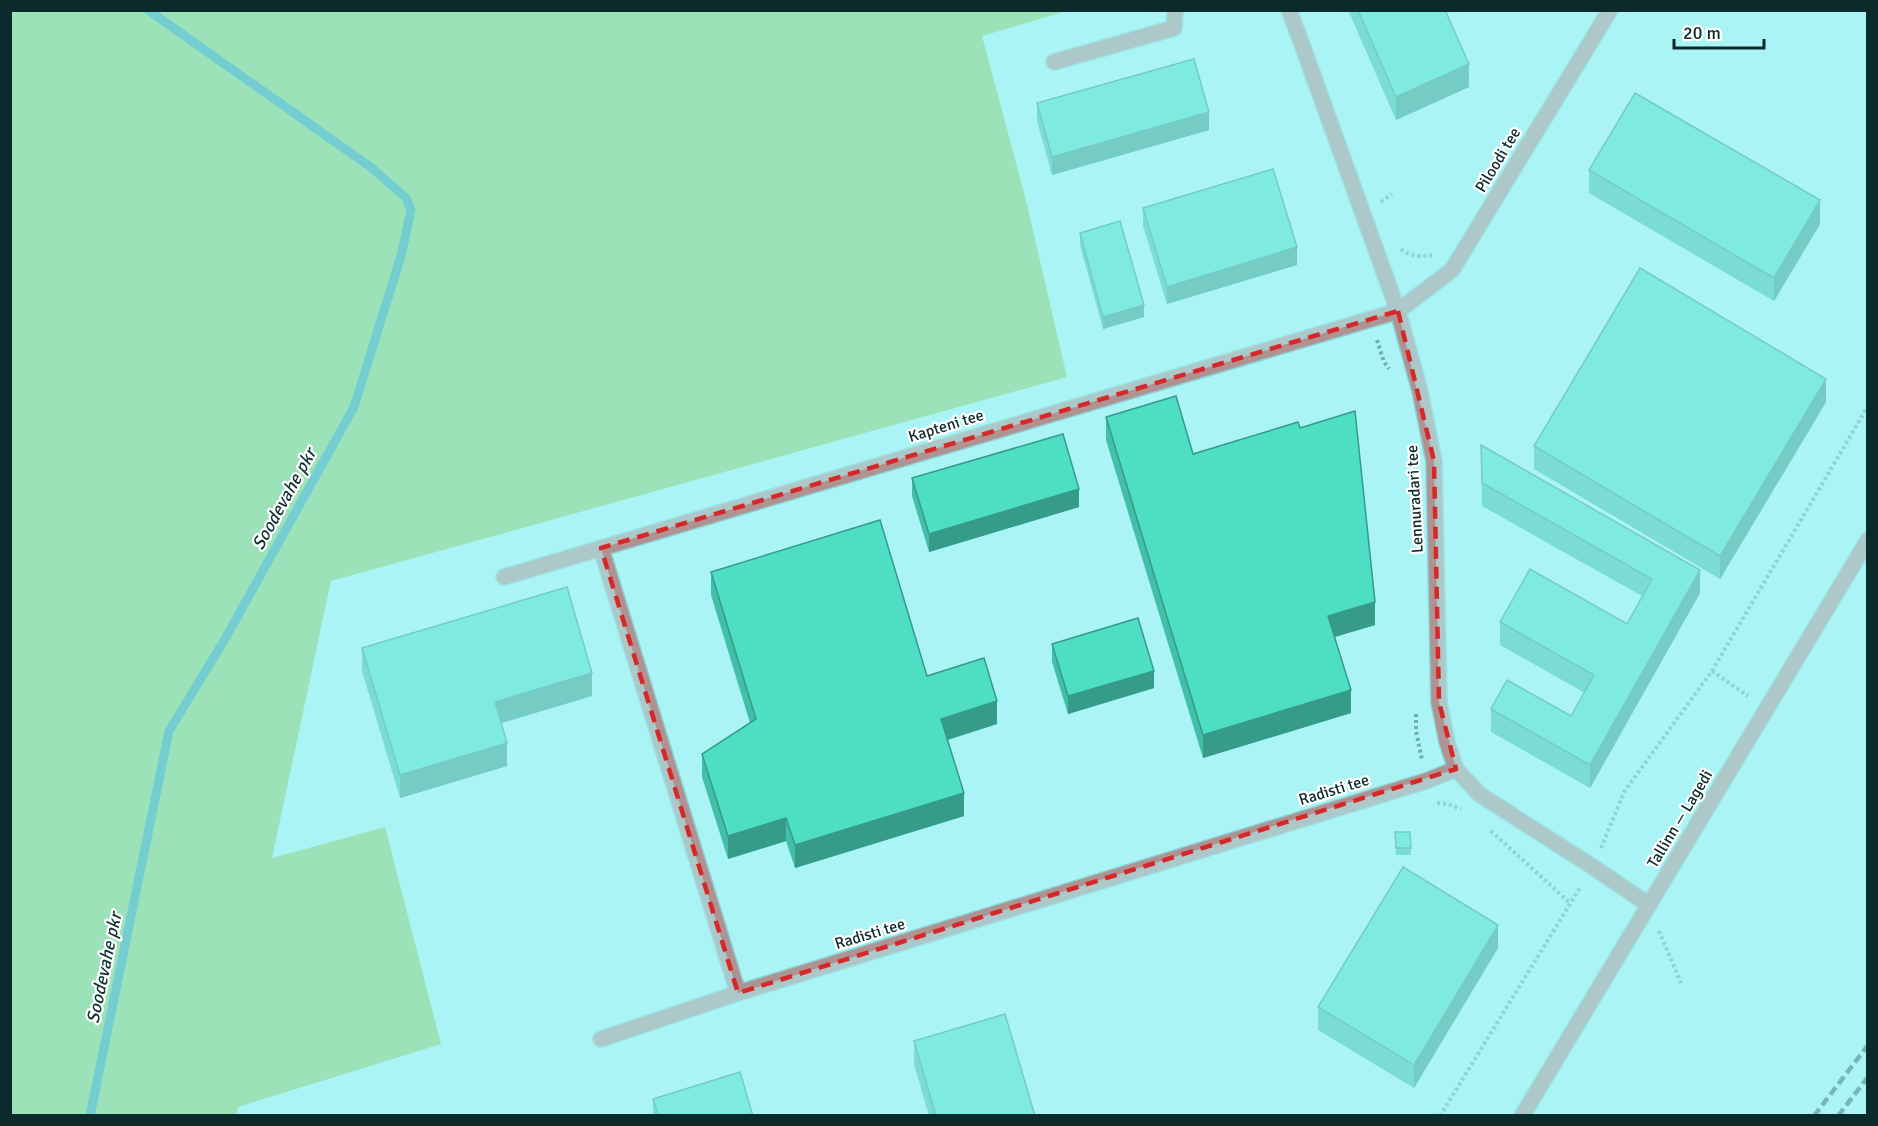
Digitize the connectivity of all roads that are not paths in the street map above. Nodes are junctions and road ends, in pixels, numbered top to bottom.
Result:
1 (1175, 10) edge
2 (1289, 10) edge
3 (1610, 10) edge
4 (1054, 62) dead end
5 (1398, 310) junction
6 (1868, 540) edge
7 (601, 548) junction
8 (504, 577) dead end
9 (1456, 769) junction
10 (1648, 905) junction
11 (738, 993) junction
12 (601, 1038) dead end
13 (1522, 1116) edge

1 - 4 street
2 - 5 street, Lennuradari tee
3 - 5 street, Piloodi tee
5 - 7 street, Kapteni tee
5 - 9 street, Lennuradari tee
6 - 10 street, Tallinn — Lagedi
7 - 8 street, Kapteni tee
7 - 11 street
9 - 10 street, Lennuradari tee
9 - 11 street, Radisti tee
10 - 13 street, Tallinn — Lagedi
11 - 12 street, Radisti tee

